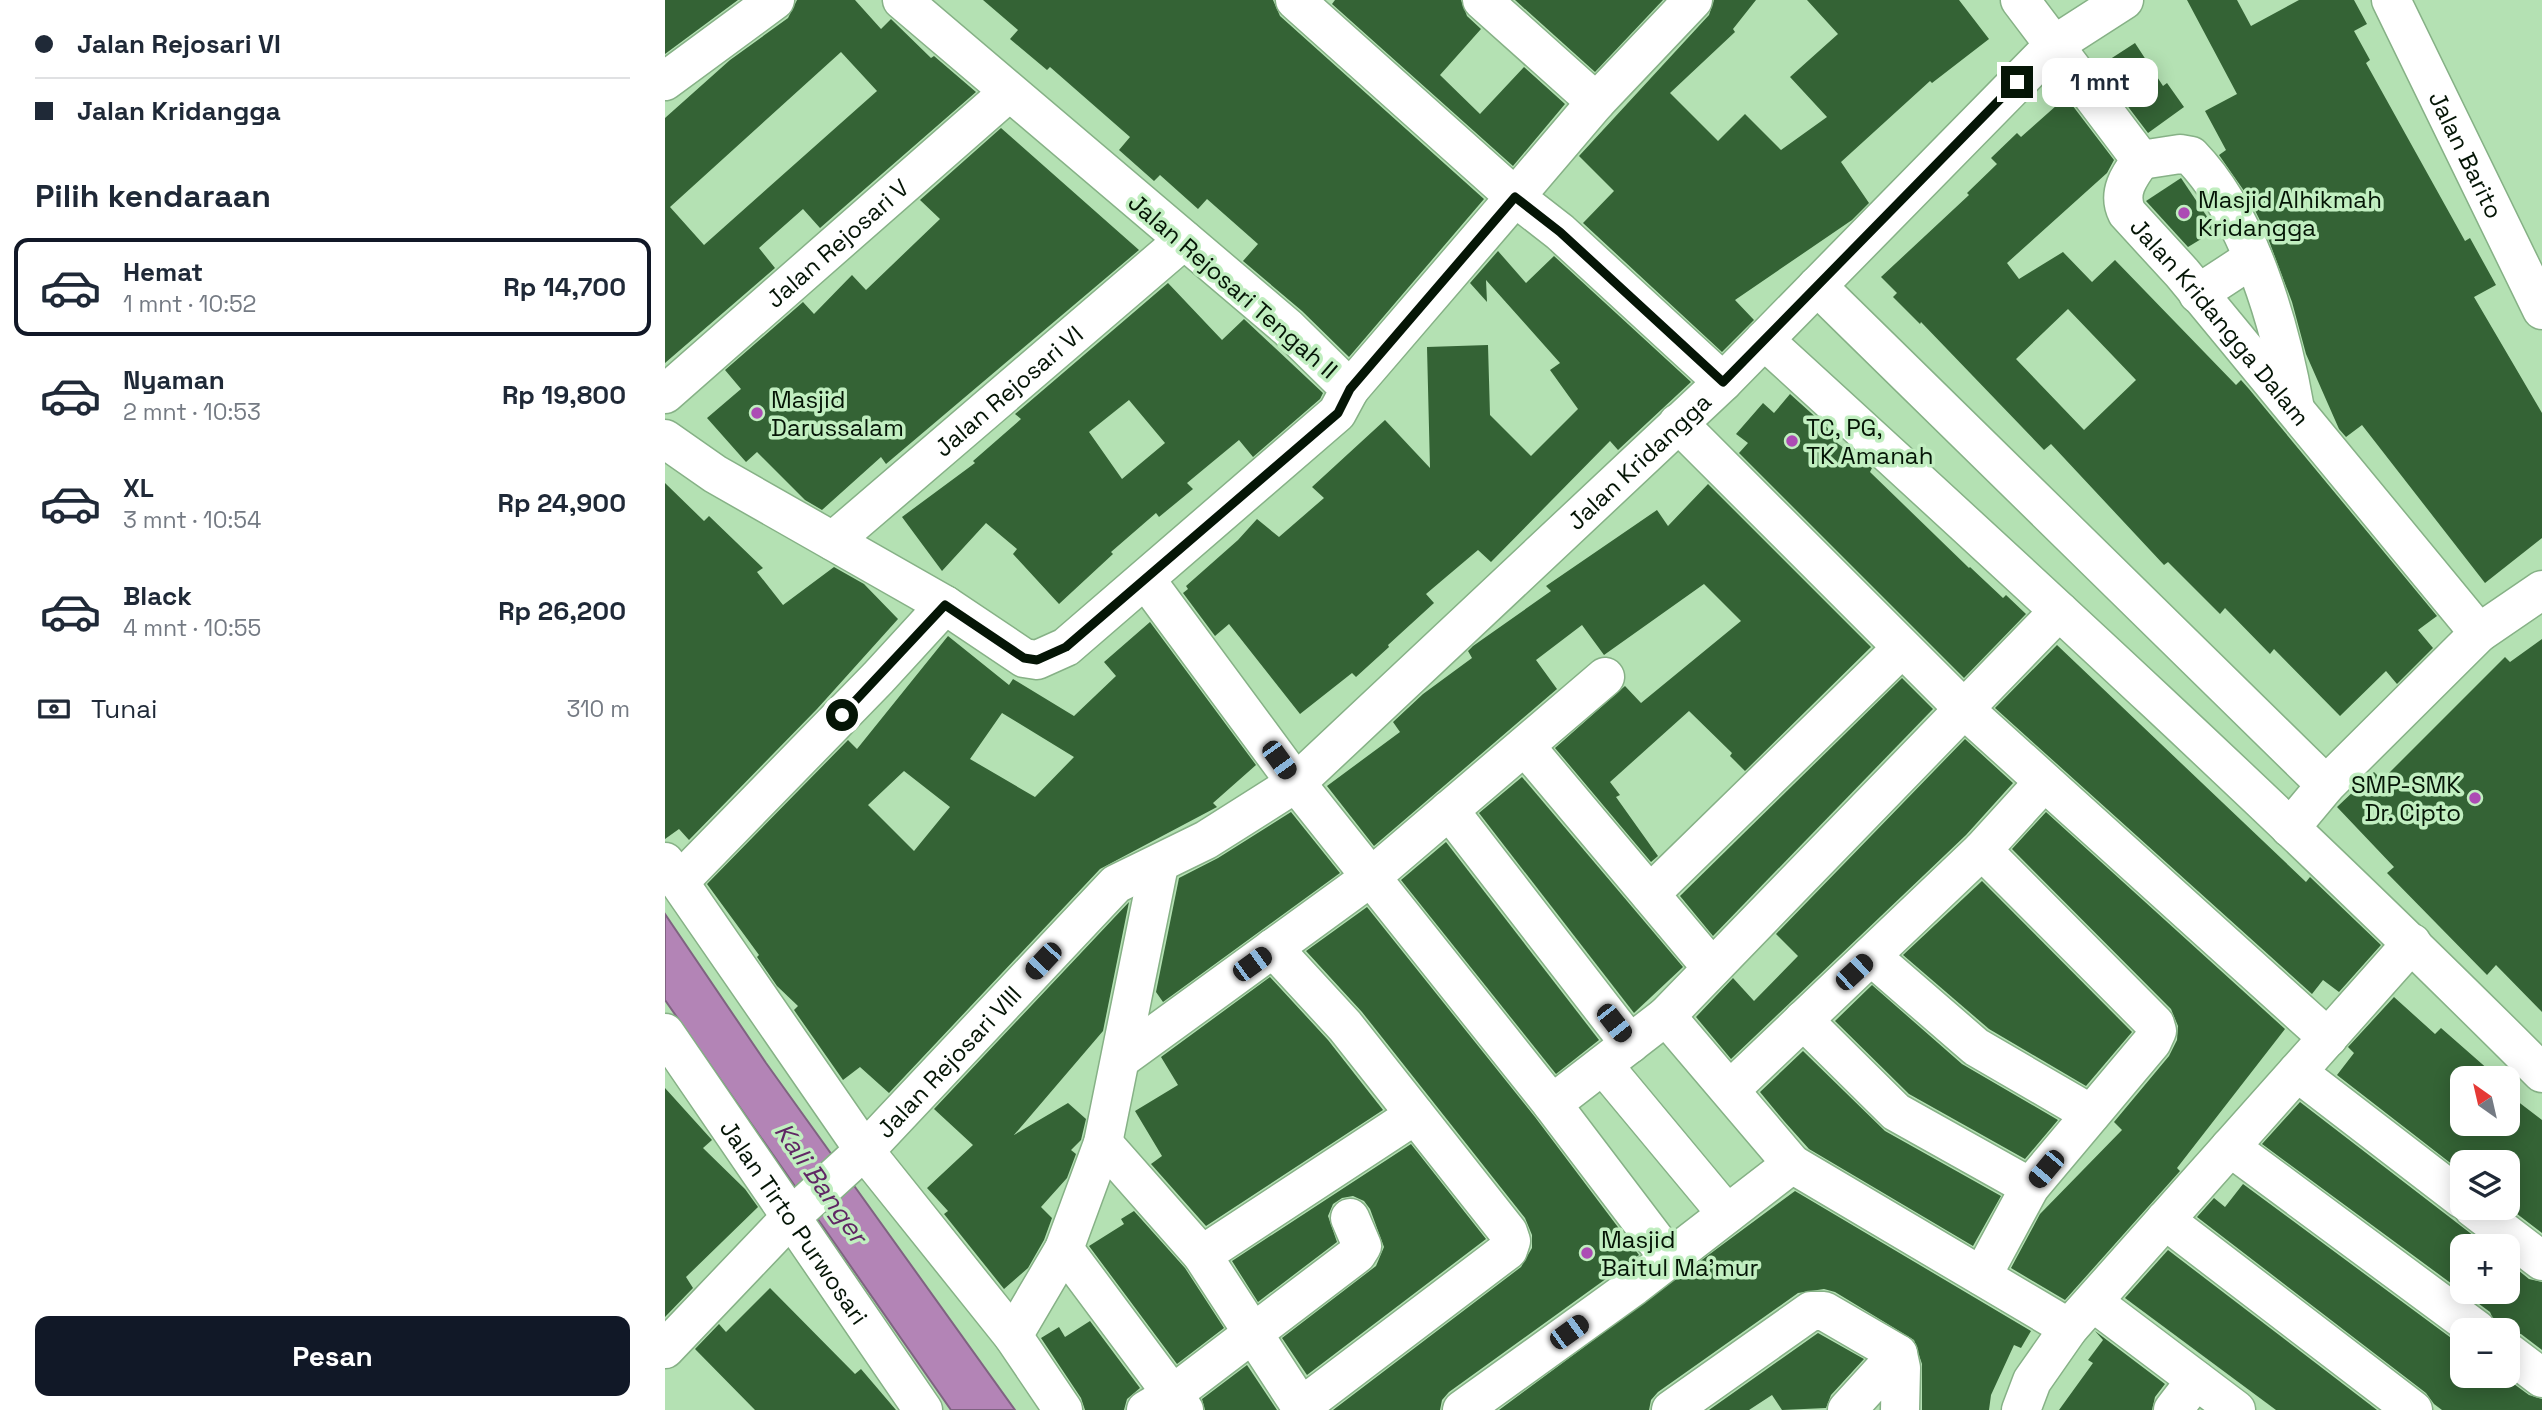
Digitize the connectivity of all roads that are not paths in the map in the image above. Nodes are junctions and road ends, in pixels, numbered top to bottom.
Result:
1 (775, 0) edge
2 (902, 0) edge
3 (1296, 0) edge
4 (1482, 0) edge
5 (1693, 0) edge
6 (2019, 0) edge
7 (2124, 0) edge
8 (2391, 0) edge
9 (2054, 45) junction
10 (665, 81) edge
11 (1009, 92) junction
12 (1596, 102) junction
13 (2141, 160) junction
14 (1515, 197) junction
15 (1184, 240) junction
16 (2253, 258) junction
17 (1817, 285) junction
18 (2198, 294) junction
19 (2542, 310) edge
20 (1764, 340) junction
21 (1723, 382) junction
22 (1350, 389) junction
23 (665, 394) edge
24 (2295, 411) junction
25 (1678, 423) junction
26 (665, 439) edge
27 (832, 541) junction
28 (1146, 580) junction
29 (2542, 590) edge
30 (945, 605) junction
31 (2060, 611) junction
32 (2479, 633) junction
33 (1902, 648) junction
34 (1605, 677) dead end
35 (1964, 709) junction
36 (1525, 746) junction
37 (2044, 782) junction
38 (1296, 783) junction
39 (2326, 785) junction
40 (1449, 810) junction
41 (2290, 828) junction
42 (1982, 850) junction
43 (1159, 865) junction
44 (672, 872) edge
45 (1371, 877) junction
46 (1650, 894) junction
47 (2412, 943) junction
48 (1273, 948) junction
49 (1871, 956) junction
50 (1713, 968) junction
51 (1666, 1016) junction
52 (1803, 1020) junction
53 (665, 1033) edge
54 (2328, 1038) junction
55 (1617, 1054) junction
56 (1121, 1059) junction
57 (2297, 1072) junction
58 (2542, 1073) edge
59 (1730, 1090) junction
60 (1552, 1104) junction
61 (2091, 1114) junction
62 (1415, 1115) junction
63 (1103, 1143) junction
64 (2230, 1147) junction
65 (858, 1157) junction
66 (1792, 1164) junction
67 (2030, 1187) junction
68 (2450, 1190) edge
69 (796, 1213) junction
70 (1727, 1214) junction
71 (1350, 1218) dead end
72 (2165, 1220) junction
73 (2489, 1220) edge
74 (1064, 1249) junction
75 (1202, 1255) junction
76 (1669, 1258) junction
77 (2542, 1261) edge
78 (1982, 1276) junction
79 (2081, 1315) junction
80 (2461, 1318) edge
81 (1253, 1334) junction
82 (1013, 1336) junction
83 (665, 1349) edge
84 (1898, 1354) junction
85 (2520, 1361) edge
86 (2542, 1378) edge
87 (2196, 1380) junction
88 (1168, 1405) edge
89 (1302, 1408) edge
90 (923, 1410) edge
91 (1063, 1410) edge
92 (1462, 1410) edge
93 (1671, 1410) edge
94 (1847, 1410) edge
95 (1900, 1410) edge
96 (2021, 1410) edge
97 (2173, 1410) edge
98 (2235, 1410) edge
99 (2413, 1410) edge

1 - 10 street
2 - 11 street, Jalan Rejosari Tengah II
3 - 14 street
4 - 12 street
5 - 12 street
6 - 9 street
7 - 9 street, Jalan Kridangga
8 - 19 street, Jalan Barito
9 - 13 street
9 - 17 street, Jalan Kridangga
11 - 15 street, Jalan Rejosari Tengah II
11 - 23 street, Jalan Rejosari V
12 - 14 street
13 - 16 street
13 - 18 street, Jalan Kridangga Dalam
14 - 21 street
14 - 22 street
15 - 22 street, Jalan Rejosari Tengah II
15 - 27 street, Jalan Rejosari VI
16 - 18 street
16 - 24 street
17 - 20 street, Jalan Kridangga
17 - 39 street
18 - 24 street, Jalan Kridangga Dalam
20 - 21 street, Jalan Kridangga
20 - 31 street
21 - 25 street, Jalan Kridangga
22 - 28 street, Jalan Rejosari Tengah II
24 - 32 street, Jalan Kridangga Dalam
25 - 33 street
25 - 38 street, Jalan Kridangga
26 - 27 street
27 - 30 street
28 - 30 street, Jalan Rejosari Tengah II
28 - 38 street
29 - 32 street
30 - 44 street
31 - 35 street
31 - 41 street
32 - 39 street
33 - 35 street
33 - 46 street
34 - 36 street
35 - 37 street
35 - 50 street
36 - 40 street
36 - 46 street
37 - 42 street
37 - 54 street
38 - 43 street, Jalan Kridangga
38 - 45 street
39 - 41 street
40 - 45 street
40 - 55 street
41 - 47 street
42 - 49 street
42 - 61 street
43 - 56 street
43 - 65 street, Jalan Rejosari VIII
44 - 65 street
45 - 48 street
45 - 60 street
46 - 50 street
47 - 54 street
47 - 58 street
48 - 56 street
48 - 62 street
49 - 52 street
49 - 61 street
50 - 51 street
51 - 55 street
51 - 59 street
52 - 59 street
52 - 67 street
53 - 69 street, Jalan Tirto Purwosari
54 - 57 street
55 - 60 street
55 - 70 street
56 - 63 street
57 - 64 street
57 - 68 street
59 - 66 street
60 - 76 street
61 - 67 street
62 - 75 street
62 - 89 street
63 - 74 street
63 - 75 street
64 - 72 street
64 - 80 street
65 - 69 street, Jalan Rejosari VIII
65 - 82 street
66 - 70 street
66 - 78 street
67 - 78 street
69 - 83 street
69 - 90 street, Jalan Tirto Purwosari
70 - 76 street
71 - 81 street
72 - 79 street
72 - 99 street
73 - 77 street
74 - 82 street
74 - 88 street
75 - 81 street
76 - 92 street
78 - 79 street
79 - 87 street
79 - 96 street
81 - 88 street
81 - 89 street
82 - 91 street
84 - 93 street
84 - 94 street
84 - 95 street
85 - 86 street
87 - 97 street
87 - 98 street

